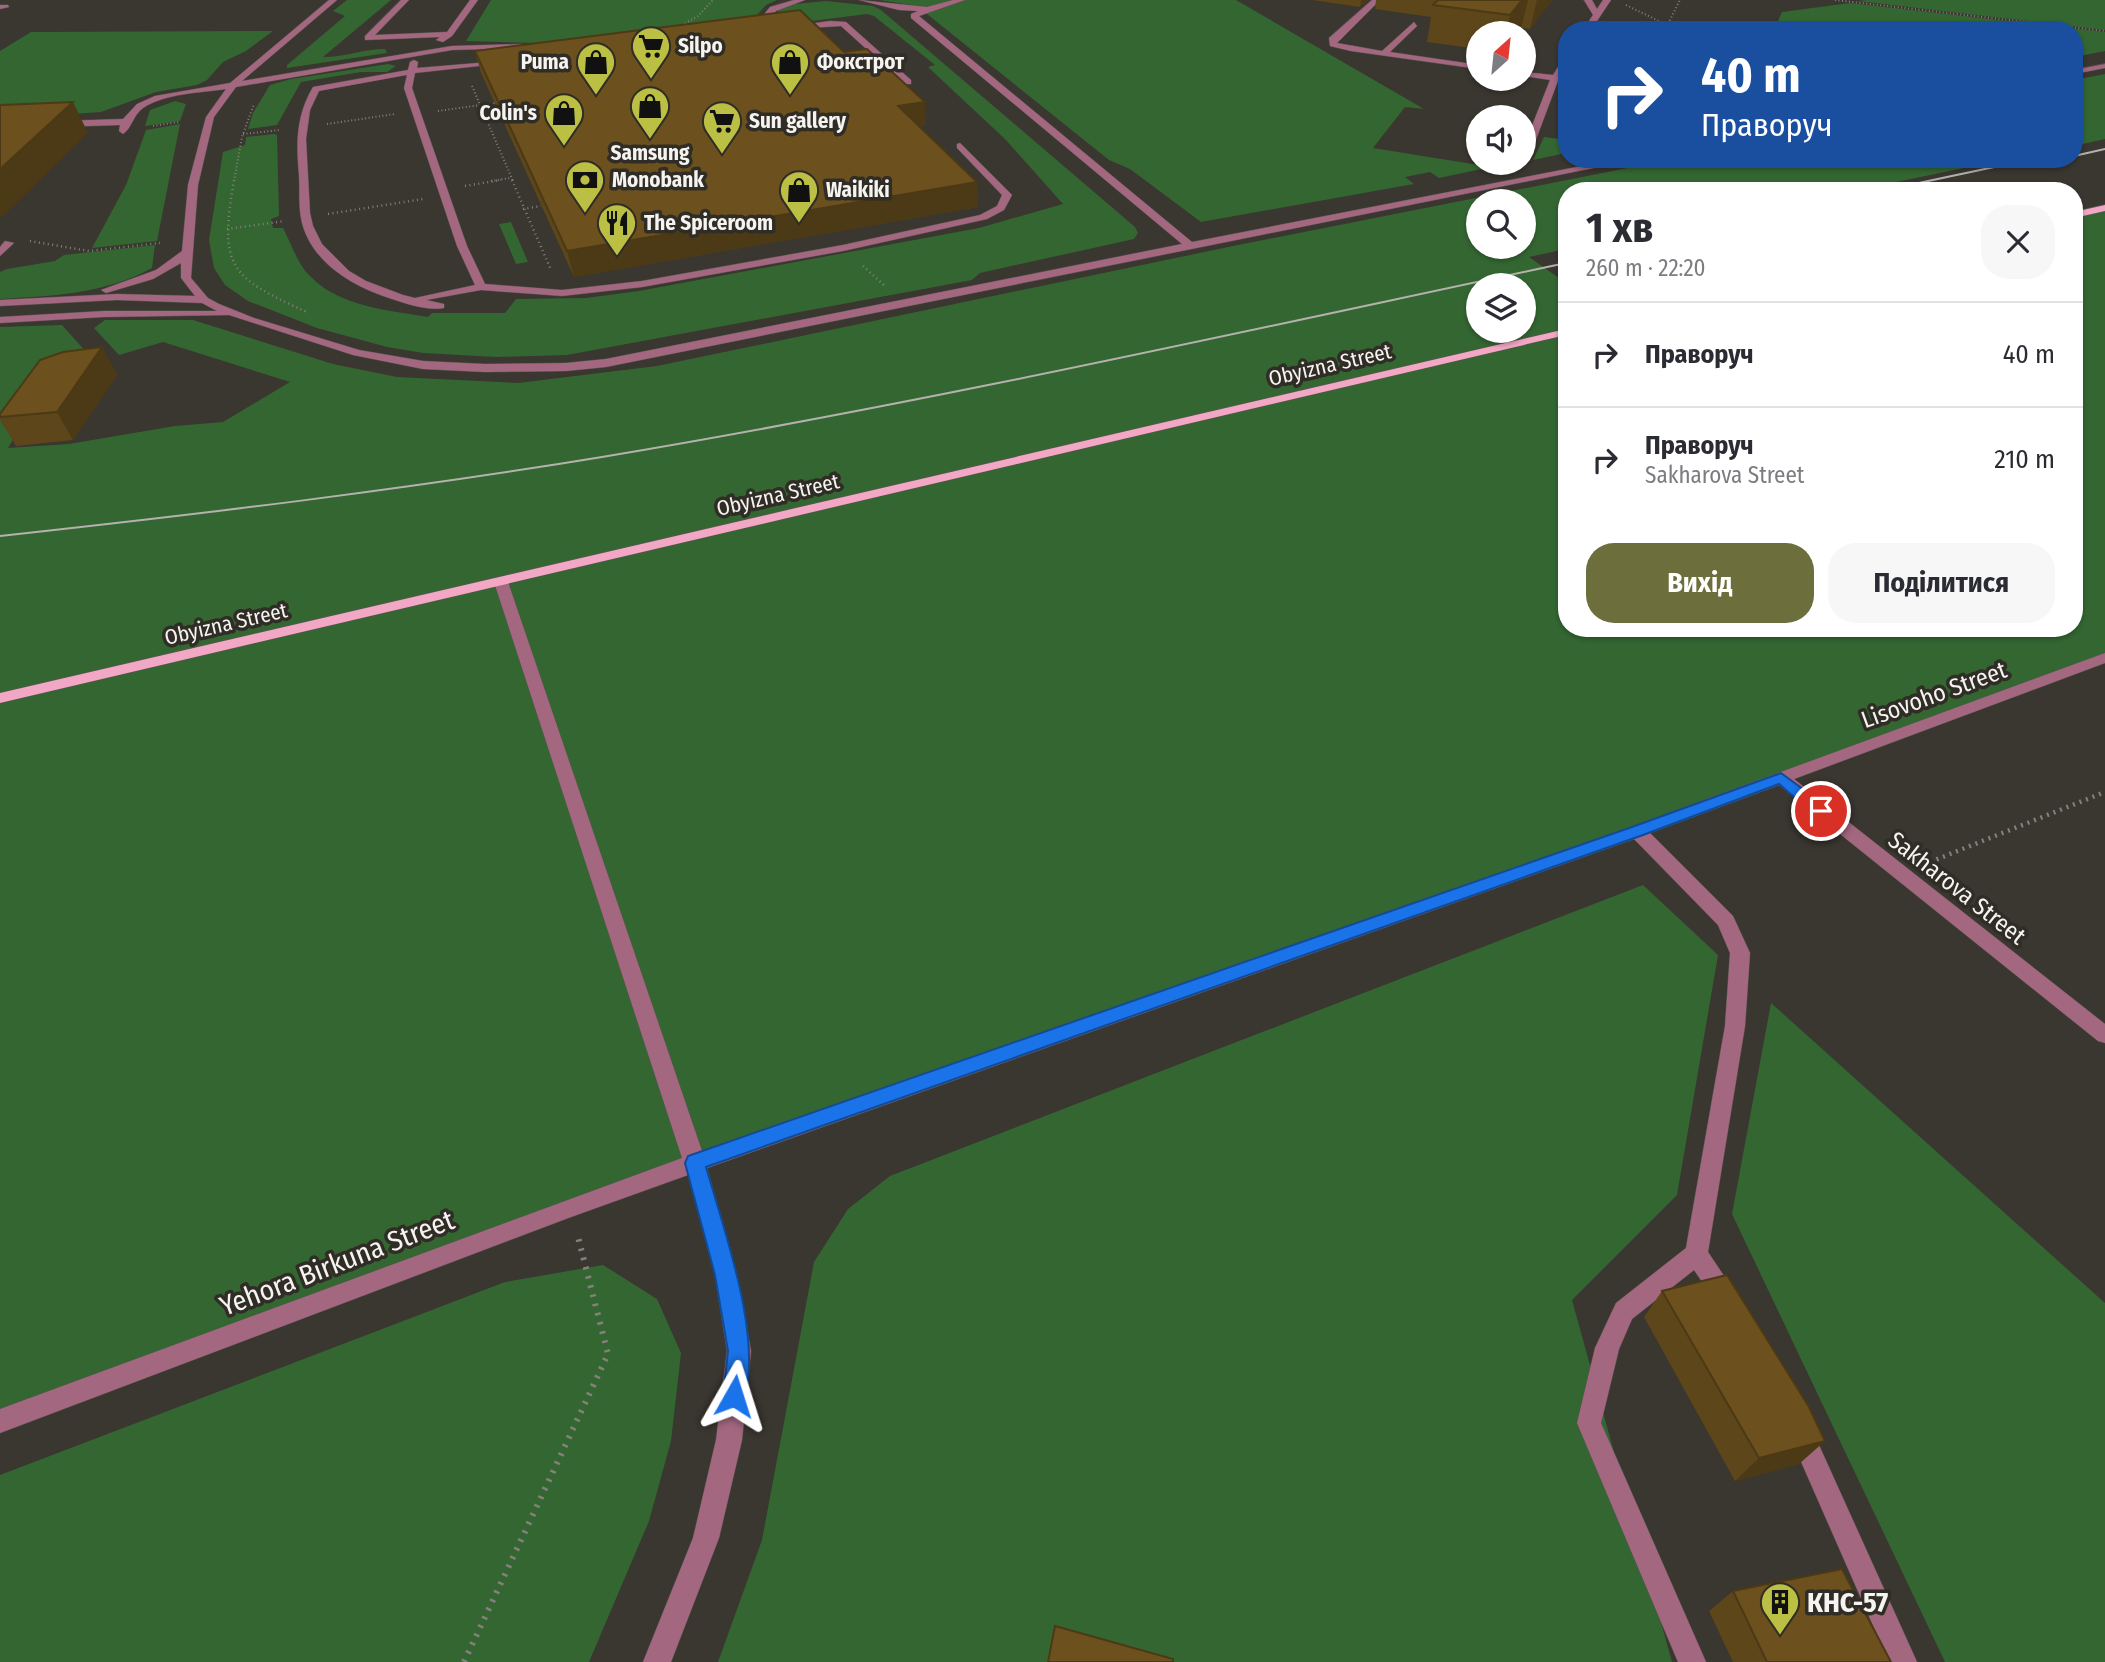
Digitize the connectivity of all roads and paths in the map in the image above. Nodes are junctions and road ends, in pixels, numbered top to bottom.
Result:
1 (333, 0) edge
2 (405, 0) edge
3 (474, 0) edge
4 (713, 0) edge
5 (801, 0) edge
6 (863, 0) edge
7 (961, 0) edge
8 (1376, 0) edge
9 (1588, 0) edge
10 (1607, 0) edge
11 (1680, 0) edge
12 (1835, 0) edge
13 (1626, 5) dead end
14 (927, 9) junction
15 (1597, 16) junction
16 (1593, 21) edge
17 (1659, 21) edge
18 (1669, 21) edge
19 (2018, 21) edge
20 (1414, 24) dead end
21 (2083, 28) edge
22 (676, 29) edge
23 (777, 29) edge
24 (764, 30) edge
25 (750, 31) junction
26 (2105, 31) edge
27 (740, 33) edge
28 (449, 34) junction
29 (522, 46) edge
30 (1384, 54) junction
31 (413, 55) junction
32 (518, 61) edge
33 (1466, 65) edge
34 (2105, 66) edge
35 (2083, 70) edge
36 (414, 71) junction
37 (1558, 73) edge
38 (1536, 76) edge
39 (1555, 78) junction
40 (908, 82) edge
41 (234, 84) junction
42 (471, 84) dead end
43 (495, 103) edge
44 (480, 105) junction
45 (416, 111) junction
46 (42, 125) edge
47 (1536, 127) edge
48 (301, 128) junction
49 (243, 134) dead end
50 (960, 146) dead end
51 (1587, 168) edge
52 (1516, 175) edge
53 (509, 178) junction
54 (1525, 180) junction
55 (445, 196) junction
56 (541, 206) edge
57 (2105, 208) edge
58 (523, 209) junction
59 (2083, 213) edge
60 (307, 218) junction
61 (227, 229) dead end
62 (187, 240) junction
63 (30, 241) dead end
64 (9, 243) dead end
65 (1190, 245) junction
66 (187, 252) junction
67 (0, 253) edge
68 (481, 287) junction
69 (562, 293) junction
70 (72, 299) junction
71 (204, 300) junction
72 (403, 300) junction
73 (0, 303) edge
74 (440, 306) dead end
75 (236, 315) junction
76 (0, 320) edge
77 (1558, 334) edge
78 (501, 582) junction
79 (2105, 658) edge
80 (0, 698) edge
81 (1781, 778) junction
82 (2105, 792) edge
83 (1637, 831) junction
84 (1939, 871) dead end
85 (2105, 1035) edge
86 (695, 1163) junction
87 (570, 1207) junction
88 (1696, 1254) junction
89 (1736, 1312) edge
90 (1788, 1408) edge
91 (0, 1421) edge
92 (464, 1662) edge
93 (657, 1662) edge
94 (1692, 1662) edge
95 (1903, 1662) edge

1 - 41 street
2 - 28 street
3 - 28 street
4 - 22 path
5 - 25 street
6 - 14 street
7 - 14 street
8 - 30 street
9 - 15 street
10 - 15 street
11 - 18 path
12 - 19 path
13 - 17 path
14 - 65 street
15 - 16 street
20 - 30 street
21 - 26 path
23 - 40 street
24 - 25 street
25 - 27 street
28 - 31 street
29 - 31 street
30 - 33 street
31 - 36 street
31 - 41 street
32 - 36 street
34 - 35 street
36 - 45 street
36 - 48 street
37 - 39 street
38 - 39 street
39 - 47 street
41 - 46 street
41 - 62 street
42 - 44 path
43 - 44 path
44 - 45 path
44 - 53 path
45 - 48 path
45 - 55 street
48 - 49 path
48 - 60 street
50 - 69 street
51 - 54 street
52 - 54 street
53 - 55 path
53 - 58 path
54 - 65 street
55 - 60 path
55 - 68 street
56 - 58 path
57 - 59 main road
58 - 69 path
60 - 61 path
60 - 72 street
62 - 63 path
62 - 66 street
64 - 67 street
65 - 75 street
66 - 70 street
66 - 71 street
68 - 69 street
68 - 72 street
70 - 71 street
70 - 73 street
71 - 75 street
72 - 74 street
75 - 76 street
77 - 78 main road, Obyizna Street
78 - 80 main road, Obyizna Street
78 - 86 street
79 - 81 street, Lisovoho Street
81 - 83 street, Lisovoho Street
81 - 85 street, Sakharova Street
82 - 84 path
83 - 86 street, Yehora Birkuna Street
83 - 88 street
86 - 87 street, Yehora Birkuna Street
86 - 93 street
87 - 91 street, Yehora Birkuna Street
87 - 92 path
88 - 89 street
88 - 94 street
90 - 95 street

